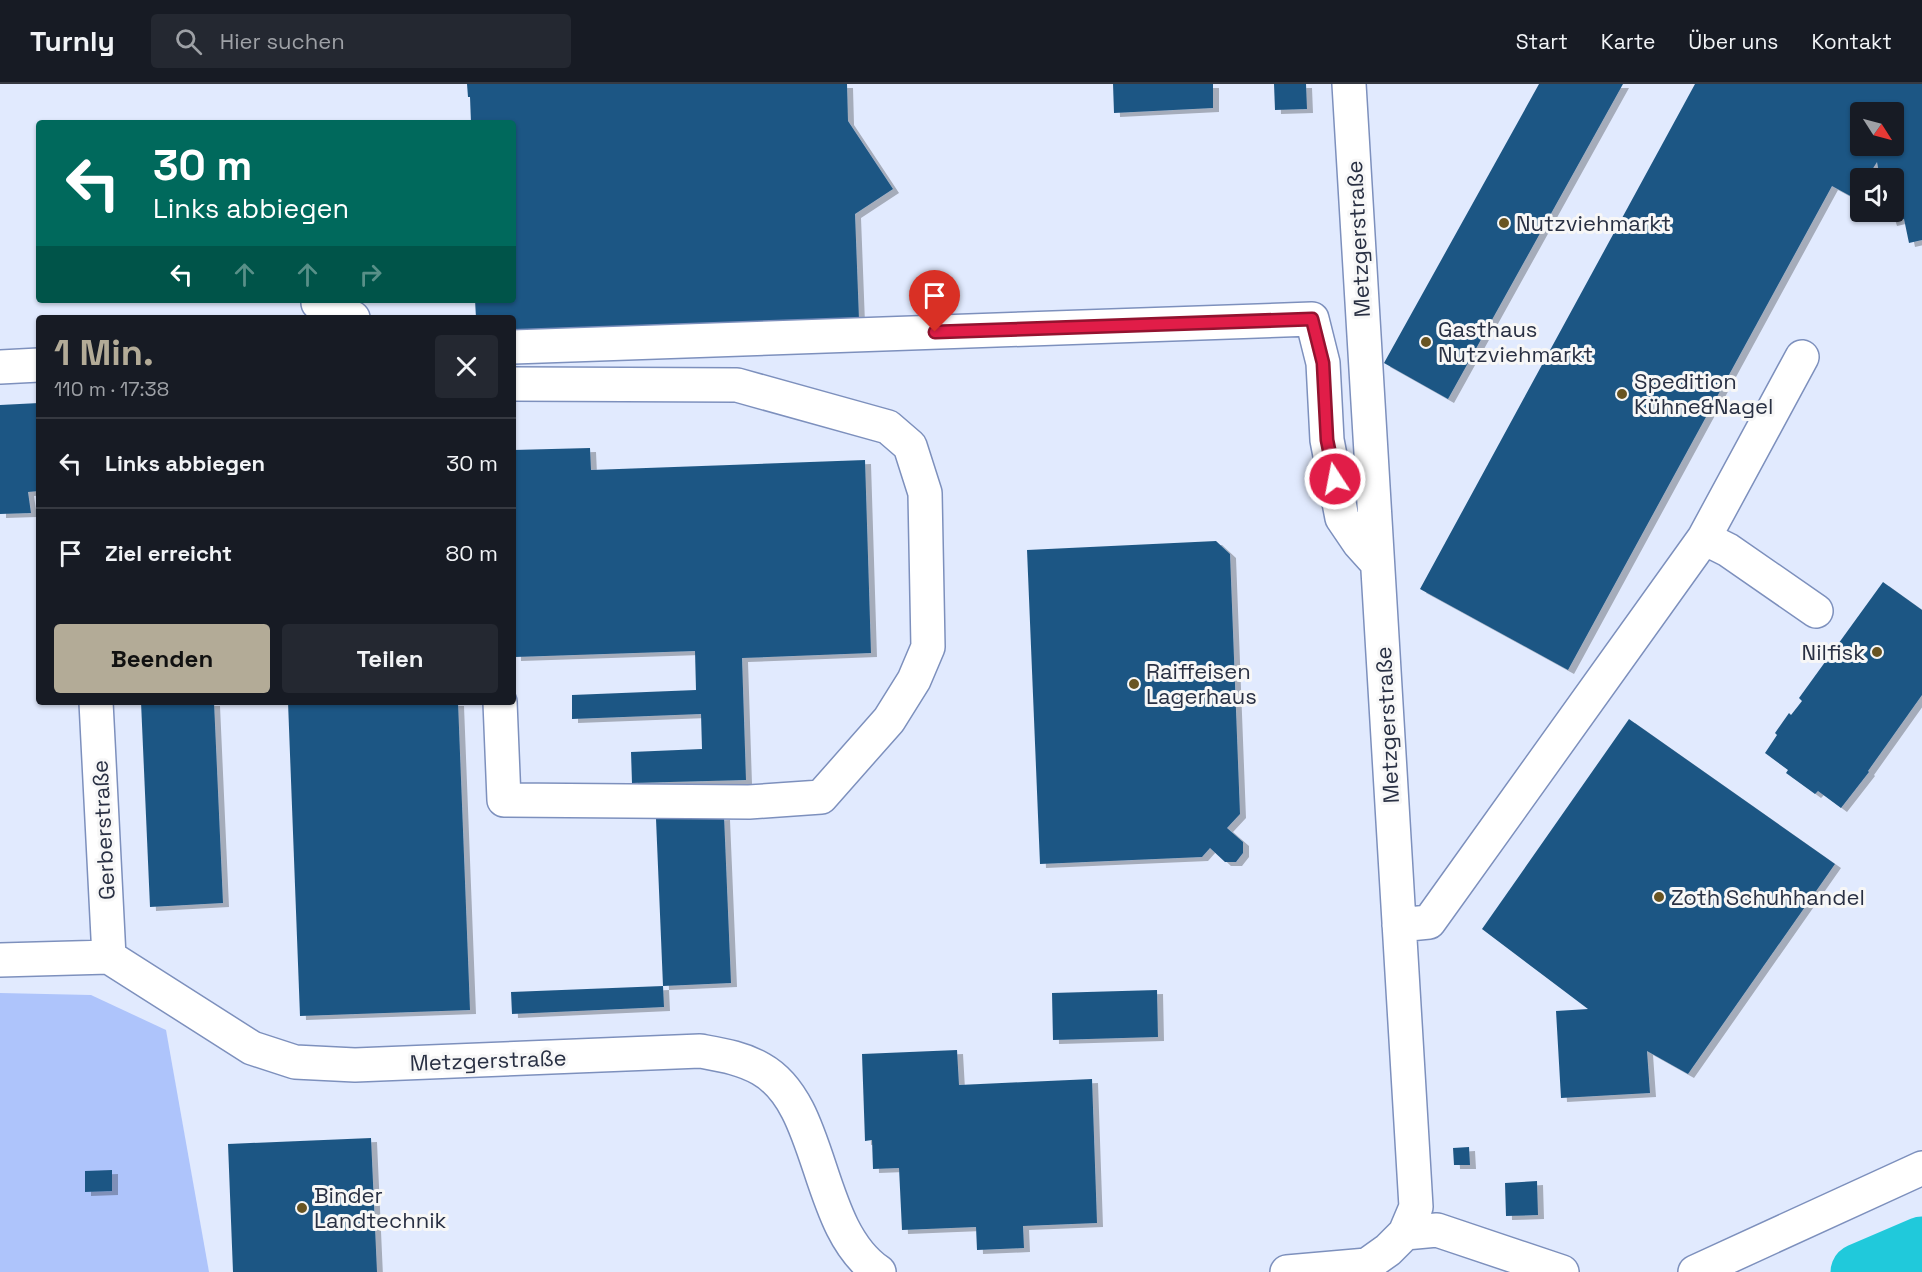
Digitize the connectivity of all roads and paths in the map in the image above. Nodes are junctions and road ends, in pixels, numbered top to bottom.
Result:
1 (1349, 84) edge
2 (318, 303) dead end
3 (345, 315) edge
4 (516, 347) edge
5 (1802, 357) dead end
6 (36, 365) edge
7 (0, 367) edge
8 (516, 384) edge
9 (1704, 538) junction
10 (1377, 563) junction
11 (1816, 611) dead end
12 (96, 705) edge
13 (500, 705) edge
14 (1399, 926) junction
15 (109, 957) junction
16 (0, 960) edge
17 (1922, 1168) edge
18 (1405, 1233) junction
19 (879, 1272) edge
20 (1287, 1272) edge
21 (1562, 1272) edge
22 (1695, 1272) edge

1 - 10 street, Metzgerstraße
2 - 3 street
4 - 10 street
5 - 9 street
6 - 7 street
8 - 13 street
9 - 11 street
9 - 14 street
10 - 14 street, Metzgerstraße
12 - 15 street, Gerberstraße
14 - 18 street, Metzgerstraße
15 - 16 street
15 - 19 street, Metzgerstraße
17 - 22 street
18 - 20 street, Metzgerstraße
18 - 21 street

